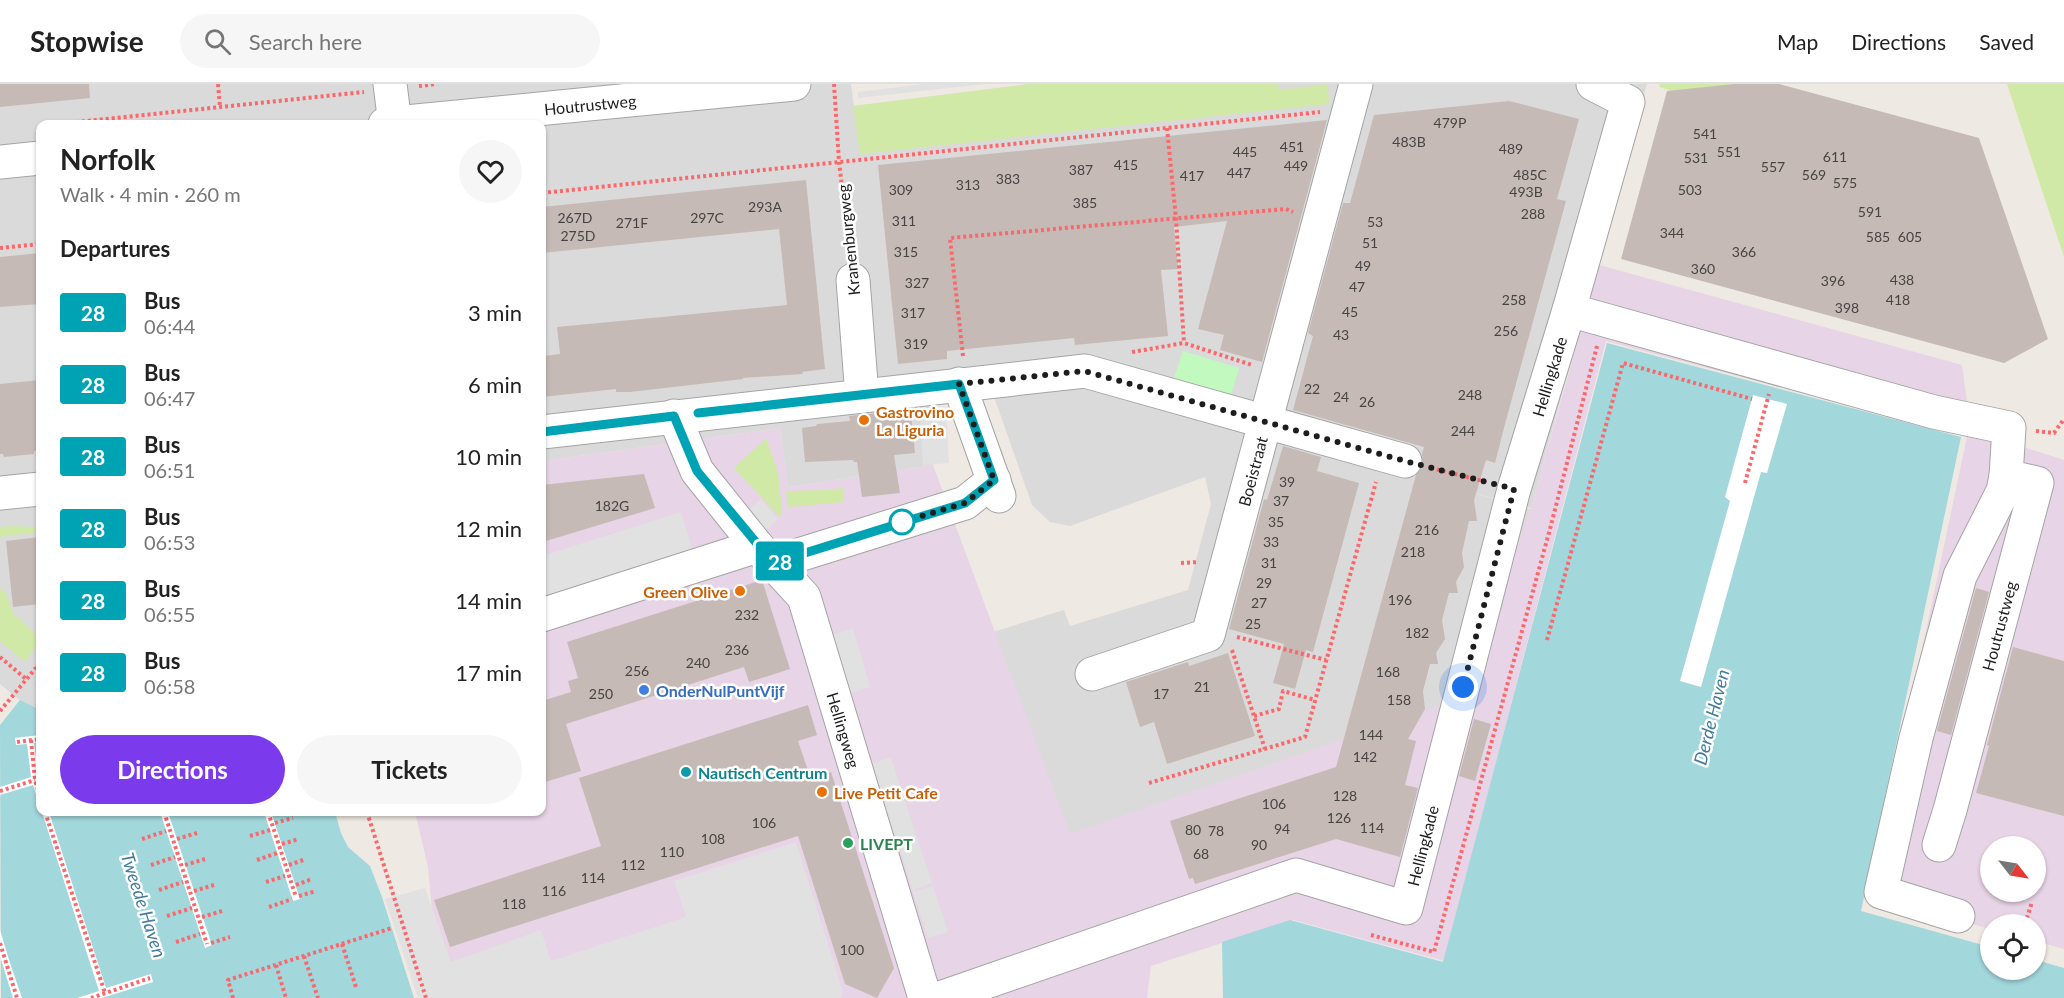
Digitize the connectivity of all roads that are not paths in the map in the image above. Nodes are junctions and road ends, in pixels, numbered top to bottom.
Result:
1 (794, 84) edge
2 (1593, 84) edge
3 (391, 86) edge
4 (614, 93) edge
5 (1353, 97) edge
6 (390, 120) edge
7 (419, 120) edge
8 (36, 158) edge
9 (0, 162) edge
10 (853, 280) road end
11 (1569, 310) junction
12 (959, 384) junction
13 (862, 396) junction
14 (674, 416) junction
15 (1264, 421) junction
16 (546, 432) edge
17 (1394, 458) road end
18 (2036, 482) edge
19 (36, 489) edge
20 (0, 493) edge
21 (765, 555) junction
22 (546, 614) edge
23 (1092, 674) dead end
24 (1939, 845) dead end
25 (1958, 916) dead end
26 (925, 998) edge
27 (940, 998) edge

1 - 4 street, Houtrustweg
2 - 11 street, Hellingkade
3 - 6 street
4 - 7 street, Houtrustweg
5 - 15 street, Boeistraat
8 - 9 street
10 - 13 street, Kranenburgweg
11 - 18 street, Houtrustweg
11 - 27 street, Hellingkade
12 - 13 street
12 - 15 street
12 - 21 street
13 - 14 street
14 - 16 street
14 - 21 street, Hellingweg
15 - 17 street
15 - 23 street, Boeistraat
18 - 24 street, Houtrustweg
18 - 25 street
19 - 20 street
21 - 22 street
21 - 26 street, Hellingweg

